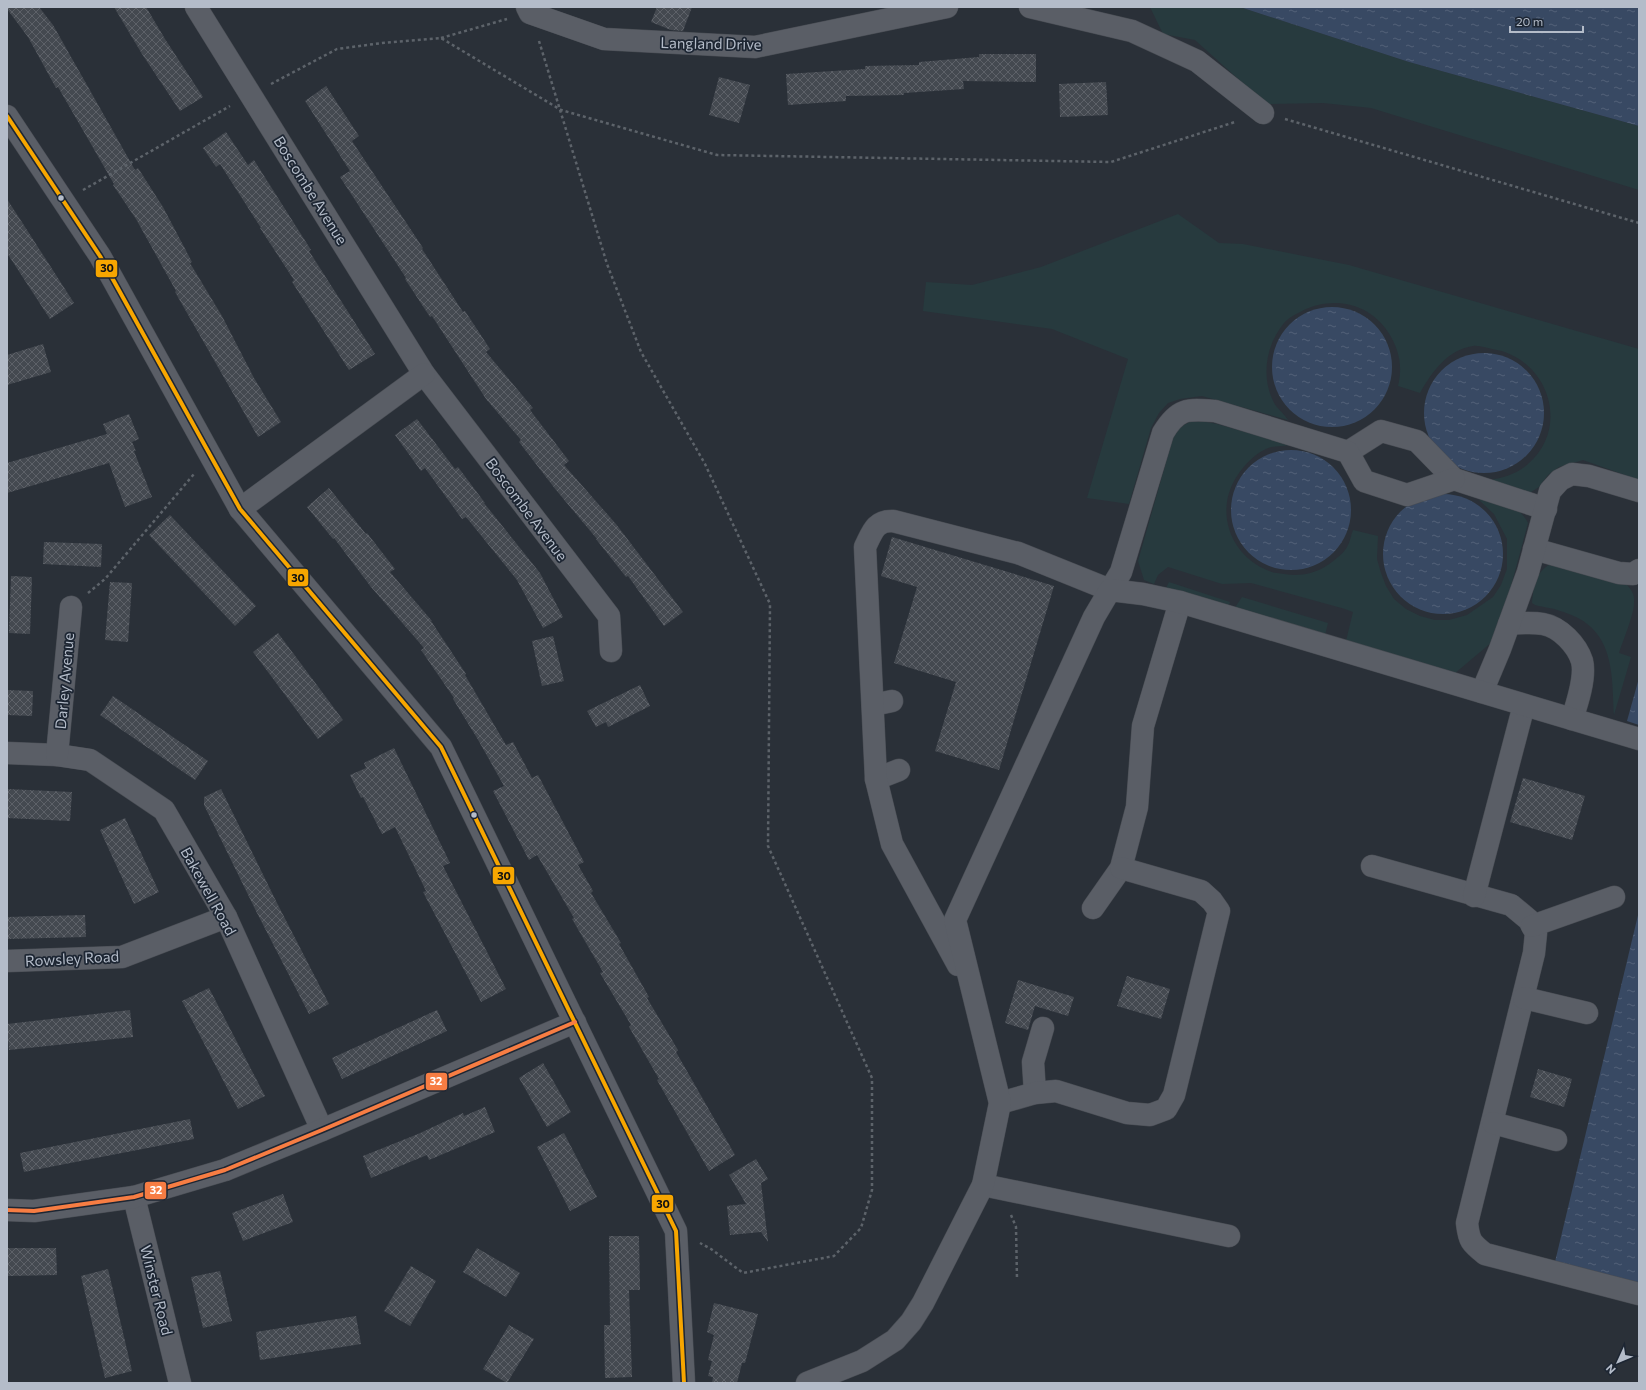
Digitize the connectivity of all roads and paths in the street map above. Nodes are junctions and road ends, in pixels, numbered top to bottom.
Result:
1 (196, 7) edge
2 (947, 7) edge
3 (1030, 7) edge
4 (528, 10) edge
5 (441, 38) junction
6 (251, 94) junction
7 (561, 110) junction
8 (1263, 113) junction
9 (7, 116) edge
10 (64, 201) junction
11 (1639, 223) edge
12 (424, 374) junction
13 (1348, 452) junction
14 (210, 455) junction
15 (1454, 479) junction
16 (1639, 491) edge
17 (240, 509) junction
18 (1546, 509) junction
19 (1534, 549) junction
20 (1639, 570) edge
21 (1110, 590) junction
22 (1180, 602) junction
23 (71, 607) joint
24 (1509, 624) junction
25 (611, 651) dead end
26 (1482, 692) junction
27 (1524, 705) junction
28 (1572, 719) junction
29 (1639, 739) edge
30 (7, 753) edge
31 (57, 755) junction
32 (900, 770) dead end
33 (876, 779) junction
34 (1372, 866) dead end
35 (1121, 868) junction
36 (1474, 896) junction
37 (1614, 897) dead end
38 (1093, 908) dead end
39 (226, 917) junction
40 (1532, 926) junction
41 (7, 961) edge
42 (972, 991) junction
43 (1524, 998) junction
44 (1587, 1013) dead end
45 (575, 1022) junction
46 (1043, 1028) dead end
47 (1035, 1093) junction
48 (1000, 1103) junction
49 (1493, 1123) junction
50 (322, 1130) junction
51 (1556, 1140) dead end
52 (992, 1186) junction
53 (134, 1197) junction
54 (7, 1210) edge
55 (676, 1231) junction
56 (1230, 1236) dead end
57 (1016, 1279) dead end
58 (1639, 1294) edge
59 (180, 1383) edge
60 (684, 1383) edge
61 (807, 1383) edge

1 - 6 street, Boscombe Avenue
2 - 4 street, Langland Drive
3 - 8 street
4 - 5 path
4 - 7 path
5 - 6 path
5 - 7 path
6 - 10 path
6 - 12 street, Boscombe Avenue
7 - 8 path
7 - 55 path
8 - 11 path
9 - 10 street
10 - 14 street
12 - 17 street
12 - 25 street, Boscombe Avenue
13 - 15 street
13 - 15 street
13 - 21 street
14 - 17 street
14 - 23 path
15 - 18 street
16 - 18 street
17 - 45 street
18 - 19 street
19 - 20 street
19 - 24 street
21 - 22 street
21 - 33 street
21 - 42 street
22 - 26 street
22 - 35 street
23 - 31 street, Darley Avenue
24 - 26 street
24 - 28 street
26 - 27 street
27 - 28 street
27 - 36 street
28 - 29 street
30 - 31 street, Bakewell Road
31 - 39 street, Bakewell Road
32 - 33 street
33 - 42 street
34 - 36 street
35 - 38 street
35 - 47 street
36 - 40 street
37 - 40 street
39 - 41 street, Rowsley Road
39 - 50 street, Bakewell Road
40 - 43 street
42 - 48 street
43 - 44 street
43 - 49 street
45 - 50 street
45 - 55 street
46 - 47 street
47 - 48 street
48 - 52 street
49 - 51 street
49 - 58 street
50 - 53 street
52 - 56 street
52 - 57 path
52 - 61 street
53 - 54 street
53 - 59 street, Winster Road
55 - 60 street

